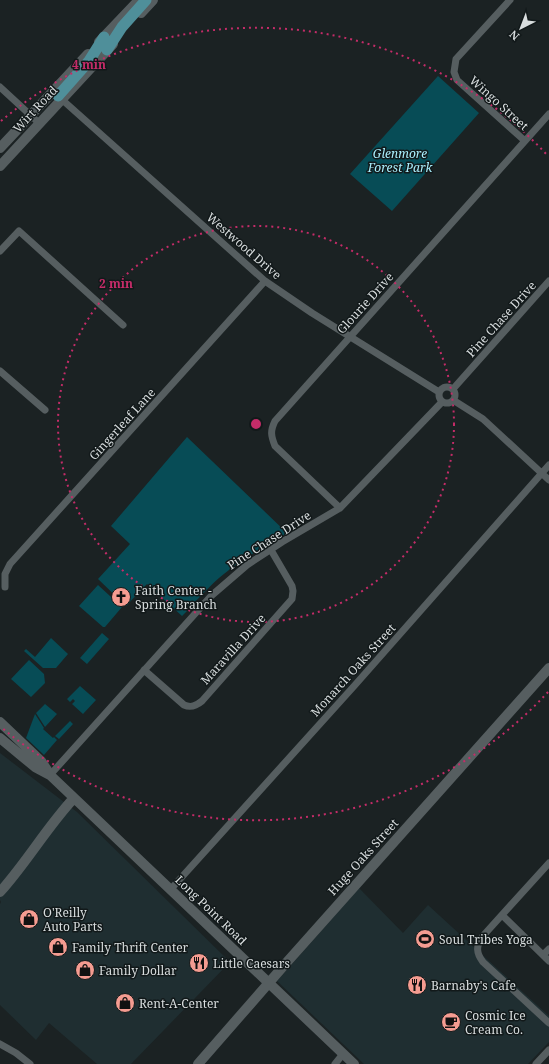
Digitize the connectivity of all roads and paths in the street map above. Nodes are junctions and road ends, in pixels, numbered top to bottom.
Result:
1 (139, 0) edge
2 (146, 0) edge
3 (153, 0) edge
4 (510, 0) edge
5 (104, 37) joint
6 (107, 50) junction
7 (0, 87) edge
8 (58, 96) junction
9 (549, 114) edge
10 (30, 115) junction
11 (39, 123) junction
12 (525, 141) junction
13 (0, 148) edge
14 (0, 166) edge
15 (0, 251) edge
16 (265, 281) junction
17 (549, 281) edge
18 (123, 325) dead end
19 (351, 336) junction
20 (0, 371) edge
21 (453, 389) junction
22 (439, 392) junction
23 (453, 400) junction
24 (442, 402) junction
25 (45, 410) dead end
26 (549, 465) edge
27 (541, 473) junction
28 (549, 480) edge
29 (340, 508) junction
30 (271, 550) junction
31 (5, 587) dead end
32 (549, 668) edge
33 (144, 670) junction
34 (0, 723) edge
35 (0, 738) edge
36 (50, 775) junction
37 (74, 798) junction
38 (549, 863) edge
39 (171, 889) junction
40 (0, 892) edge
41 (502, 915) junction
42 (549, 949) edge
43 (546, 958) edge
44 (269, 983) junction
45 (549, 1023) edge
46 (0, 1044) edge
47 (549, 1050) edge
48 (343, 1054) junction
49 (30, 1064) edge
50 (198, 1064) edge
51 (335, 1064) edge
52 (354, 1064) edge
53 (538, 1064) edge

1 - 5 main road
2 - 6 main road
3 - 6 main road, Wirt Road
4 - 12 street, Wingo Street
5 - 8 main road
6 - 8 main road, Wirt Road
7 - 10 street
8 - 10 main road, Wirt Road
8 - 11 main road, Wirt Road
8 - 16 street, Westwood Drive
9 - 12 street, Glourie Drive
10 - 11 street
10 - 13 main road, Wirt Road
11 - 14 main road, Wirt Road
12 - 19 street, Glourie Drive
15 - 18 street
16 - 19 street, Westwood Drive
16 - 31 street, Gingerleaf Lane
17 - 21 street, Pine Chase Drive
19 - 22 street, Westwood Drive
19 - 29 street, Glourie Drive
20 - 25 street
21 - 22 street
21 - 23 street
22 - 24 street
23 - 24 street
23 - 27 street
24 - 29 street, Pine Chase Drive
26 - 27 street, Monarch Oaks Street
27 - 28 street
27 - 39 street, Monarch Oaks Street
29 - 30 street, Pine Chase Drive
30 - 33 street, Pine Chase Drive
30 - 33 street, Maravilla Drive
32 - 44 main road, Huge Oaks Street
33 - 36 street, Pine Chase Drive
34 - 36 main road, Long Point Road
35 - 36 main road, Long Point Road
36 - 37 main road, Long Point Road
37 - 39 main road, Long Point Road
37 - 40 main road
38 - 41 street
39 - 44 main road, Long Point Road
41 - 43 street
41 - 45 street
42 - 43 street
44 - 48 main road, Long Point Road
44 - 50 main road, Huge Oaks Street
46 - 49 street
47 - 53 street
48 - 51 street
48 - 52 main road, Long Point Road

